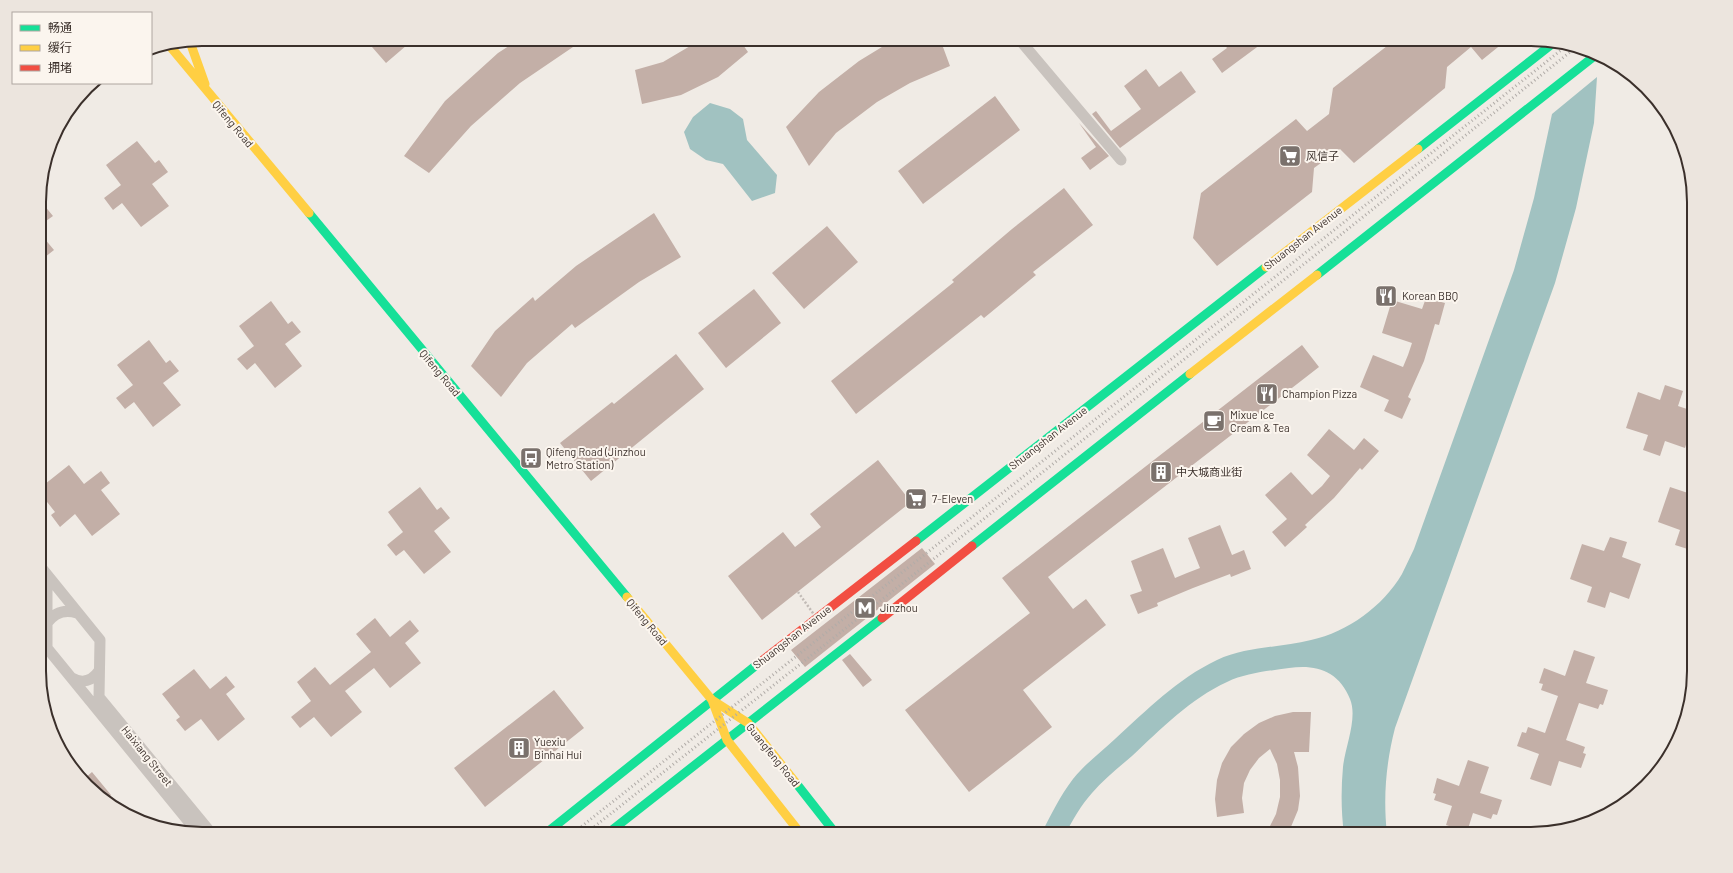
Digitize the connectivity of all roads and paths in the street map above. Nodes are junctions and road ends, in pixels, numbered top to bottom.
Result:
1 (192, 46) edge
2 (1025, 46) edge
3 (1548, 47) edge
4 (172, 49) edge
5 (1592, 58) edge
6 (210, 96) junction
7 (1121, 160) dead end
8 (46, 573) edge
9 (46, 589) edge
10 (798, 592) dead end
11 (78, 613) junction
12 (815, 616) dead end
13 (47, 623) junction
14 (99, 671) junction
15 (72, 678) junction
16 (712, 700) junction
17 (748, 723) junction
18 (727, 740) junction
19 (193, 827) edge
20 (206, 827) edge
21 (554, 827) edge
22 (616, 827) edge
23 (795, 827) edge
24 (830, 827) edge

1 - 6 street
2 - 7 street
3 - 16 street, Shuangshan Avenue
4 - 6 street, Qifeng Road
5 - 17 street
6 - 16 street, Qifeng Road
8 - 11 street, Haixiang Street
9 - 13 street, Haixiang Street
10 - 12 path, bridge
11 - 13 street
11 - 14 street, Haixiang Street
13 - 15 street, Haixiang Street
14 - 15 street
14 - 20 street, Haixiang Street
15 - 19 street, Haixiang Street
16 - 17 street, Guangfeng Road
16 - 18 street
16 - 21 street, Shuangshan Avenue
17 - 18 street
17 - 24 street, Guangfeng Road
18 - 22 street
18 - 23 street

